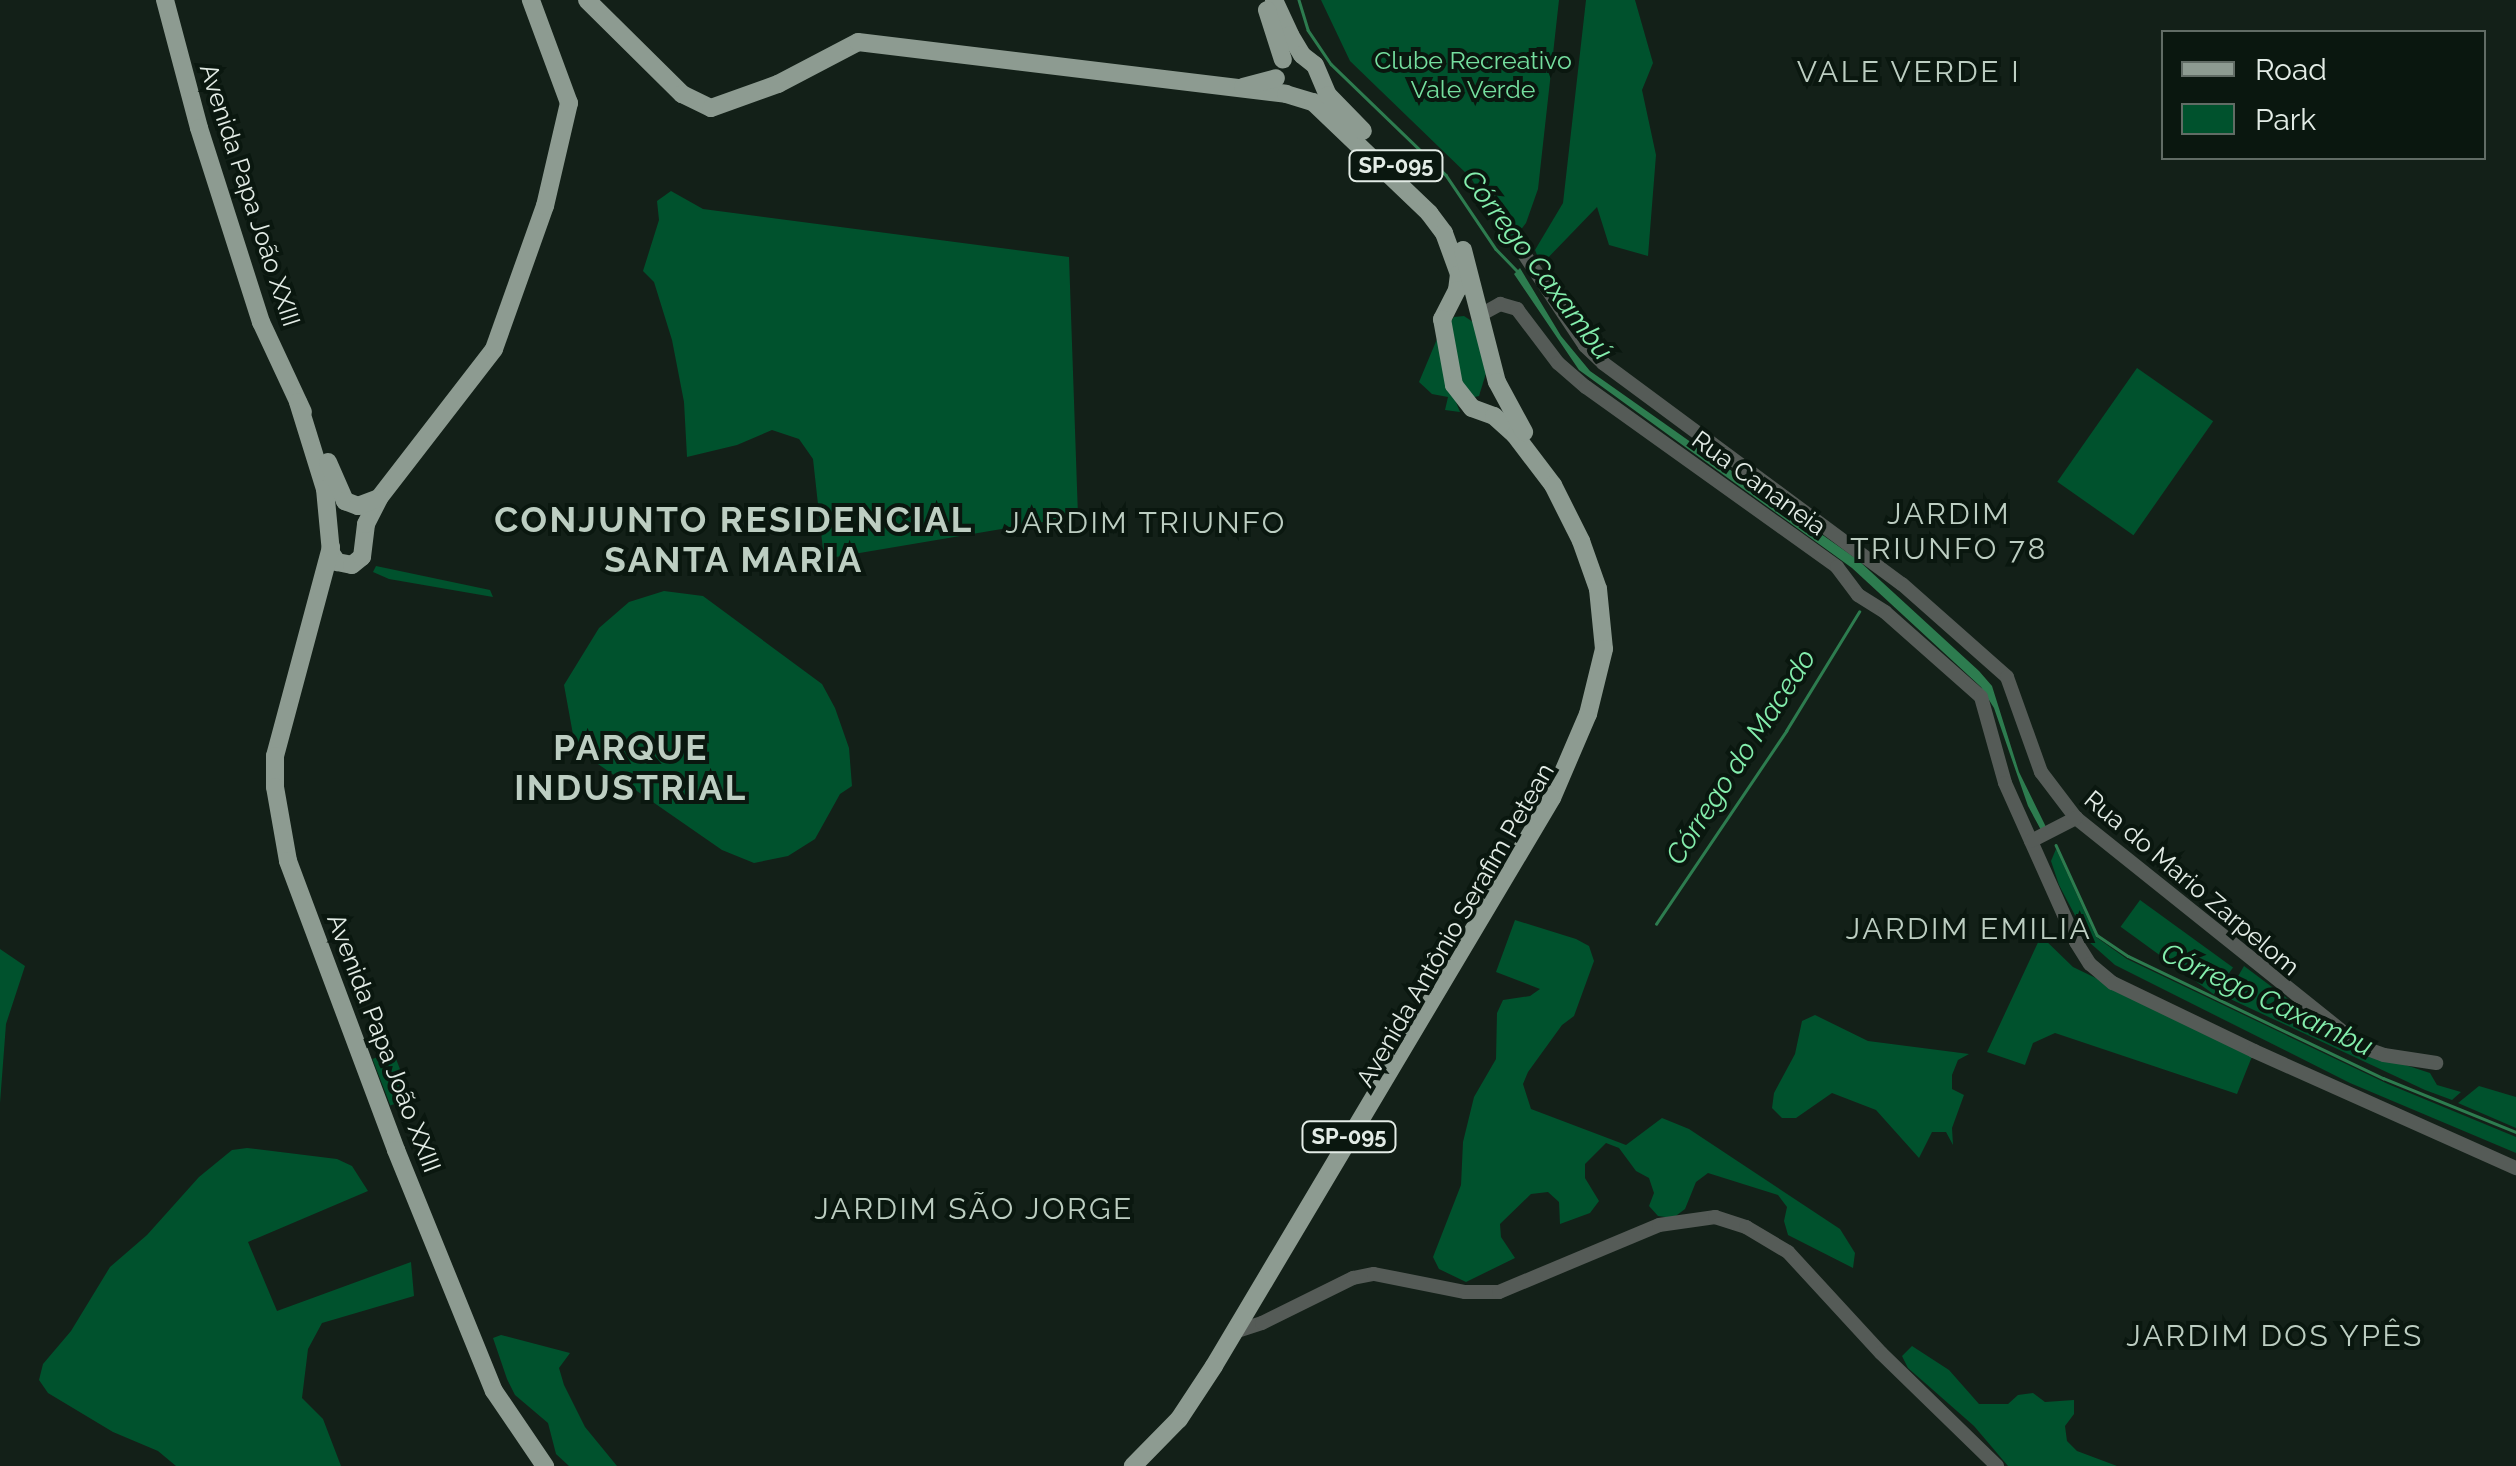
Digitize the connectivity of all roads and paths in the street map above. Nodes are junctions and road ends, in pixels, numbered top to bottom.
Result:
1 (165, 0) edge
2 (531, 0) edge
3 (587, 0) edge
4 (1264, 0) edge
5 (1274, 0) edge
6 (1302, 55) junction
7 (1279, 69) junction
8 (1318, 78) junction
9 (1235, 89) junction
10 (1295, 96) junction
11 (1522, 252) dead end
12 (1448, 309) junction
13 (1482, 314) junction
14 (1496, 382) junction
15 (298, 402) junction
16 (1474, 409) junction
17 (379, 498) junction
18 (362, 542) junction
19 (332, 544) junction
20 (347, 566) junction
21 (311, 616) junction
22 (2076, 818) junction
23 (2031, 841) junction
24 (2436, 1063) dead end
25 (2516, 1168) edge
26 (1260, 1306) junction
27 (1280, 1314) junction
28 (1240, 1331) junction
29 (545, 1466) edge
30 (1133, 1466) edge
31 (1149, 1466) edge
32 (1997, 1466) edge

1 - 15 main road, Avenida Papa João XXIII
2 - 17 main road
3 - 9 main road
4 - 7 main road
5 - 6 main road, SP-095
6 - 7 main road
6 - 8 main road, SP-095
7 - 9 main road
7 - 10 main road
8 - 10 main road
8 - 13 main road, Avenida Antônio Serafim Petean / SP-095
9 - 10 main road
10 - 12 main road, SP-095
11 - 22 street, Rua do Mario Zarpelom
12 - 13 main road
12 - 16 main road, SP-095
13 - 14 main road, Avenida Antônio Serafim Petean / SP-095
13 - 23 street, Rua Cananeia
14 - 16 main road
14 - 26 main road, Avenida Antônio Serafim Petean / SP-095
15 - 17 main road, Avenida Papa João XXIII
15 - 19 main road, Avenida Papa João XXIII
16 - 28 main road, Avenida Antônio Serafim Petean / SP-095
17 - 18 main road
18 - 19 main road
18 - 20 main road, Avenida Papa João XXIII
19 - 20 main road
19 - 21 main road, Avenida Papa João XXIII
20 - 21 main road, Avenida Papa João XXIII
21 - 29 main road, Avenida Papa João XXIII
22 - 23 street
22 - 24 street, Rua do Mario Zarpelom
23 - 25 street
26 - 27 street
26 - 28 main road, Avenida Antônio Serafim Petean / SP-095
27 - 28 street
27 - 32 street
28 - 30 main road, Avenida Antônio Serafim Petean / SP-095
28 - 31 main road, Avenida Antônio Serafim Petean / SP-095

